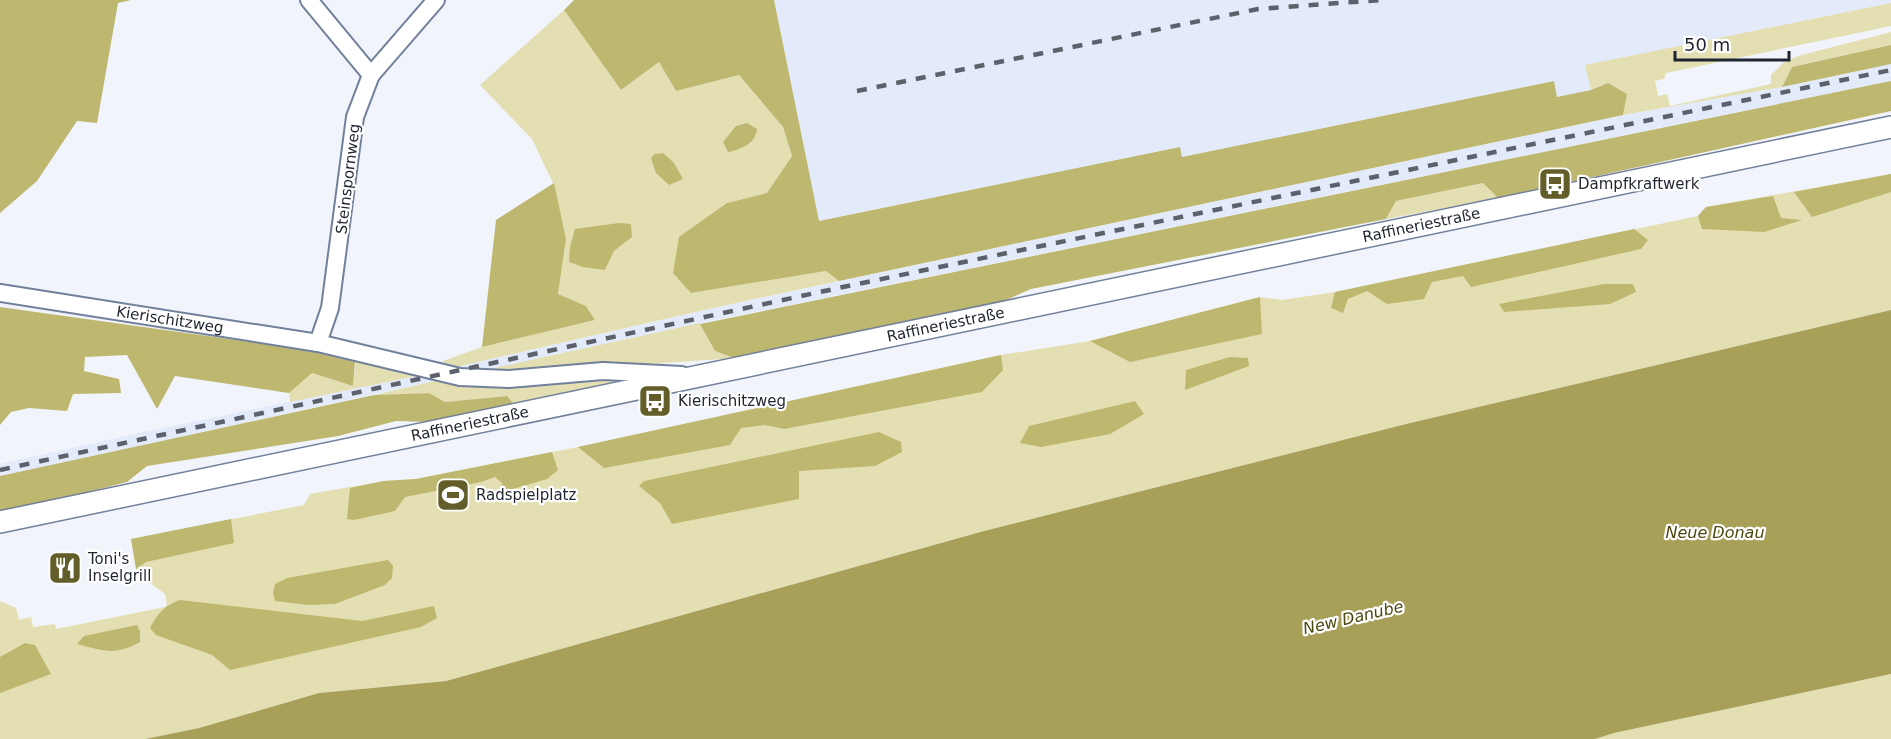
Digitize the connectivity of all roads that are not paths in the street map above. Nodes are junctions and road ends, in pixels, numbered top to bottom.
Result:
1 (309, 0) edge
2 (436, 0) edge
3 (371, 75) junction
4 (1891, 128) edge
5 (0, 293) edge
6 (318, 343) junction
7 (695, 377) junction
8 (0, 522) edge

1 - 3 street
2 - 3 street
3 - 6 street, Steinspornweg
4 - 7 main road, Raffineriestraße
5 - 6 street, Kierischitzweg
6 - 7 street, Kierischitzweg
7 - 8 main road, Raffineriestraße

